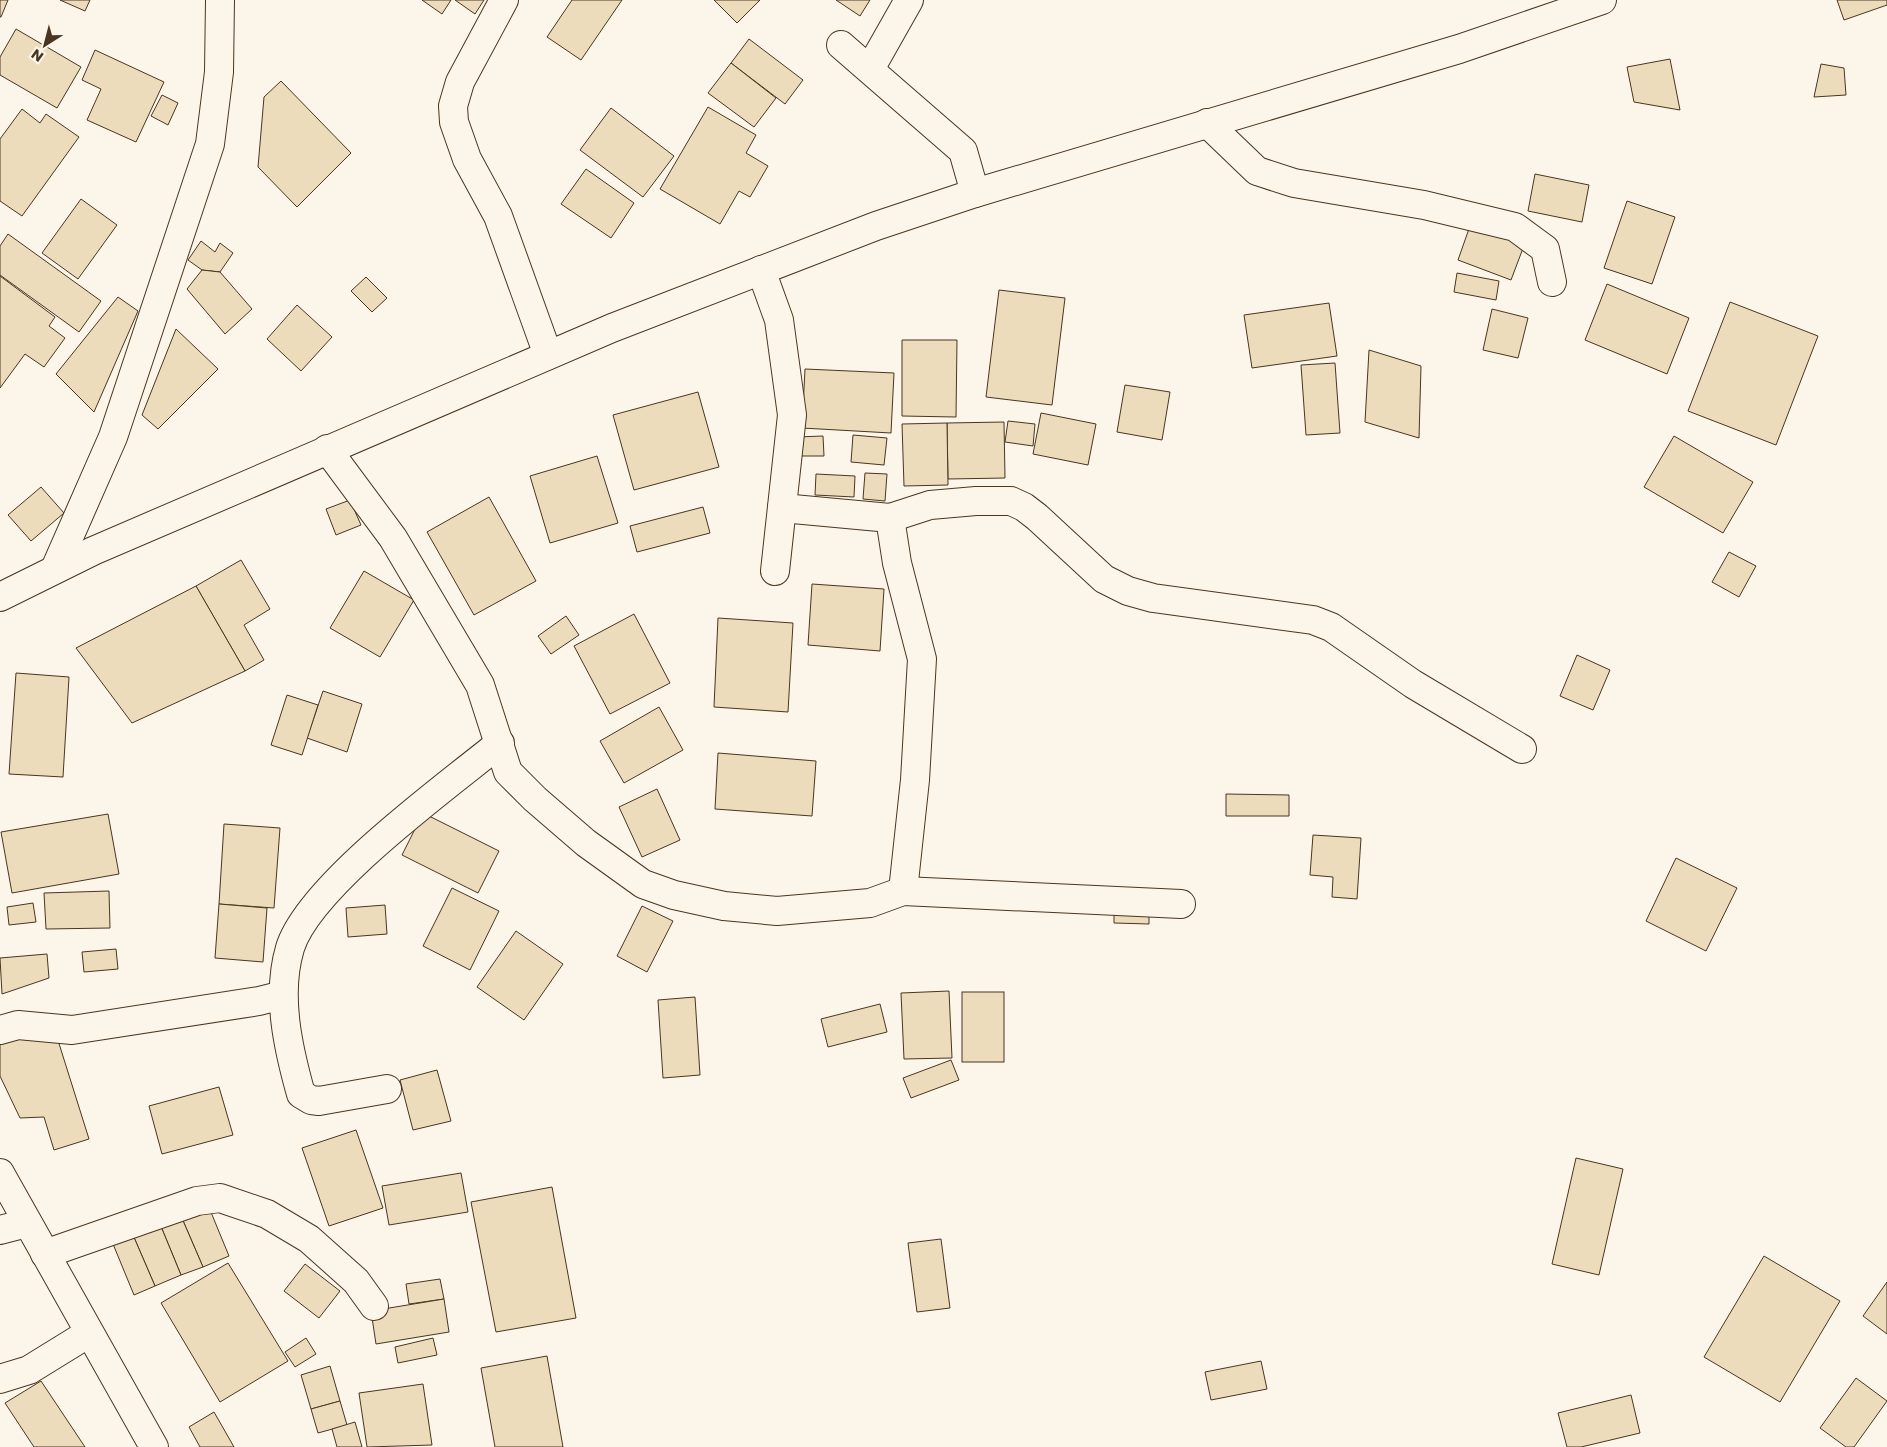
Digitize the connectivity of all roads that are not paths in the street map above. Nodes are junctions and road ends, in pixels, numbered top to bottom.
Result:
1 (220, 0) edge
2 (504, 0) edge
3 (909, 0) edge
4 (1602, 0) edge
5 (841, 45) dead end
6 (870, 69) junction
7 (1207, 124) junction
8 (975, 193) junction
9 (761, 270) junction
10 (1552, 282) dead end
11 (548, 355) junction
12 (327, 449) junction
13 (782, 508) junction
14 (890, 518) junction
15 (55, 569) junction
16 (775, 571) dead end
17 (0, 596) edge
18 (500, 743) junction
19 (1522, 748) dead end
20 (903, 891) junction
21 (1181, 904) dead end
22 (283, 995) junction
23 (0, 1030) edge
24 (387, 1090) dead end
25 (0, 1173) edge
26 (27, 1223) junction
27 (0, 1230) edge
28 (45, 1254) junction
29 (374, 1306) dead end
30 (88, 1333) junction
31 (0, 1379) edge
32 (154, 1447) edge

1 - 15 street
2 - 11 street
3 - 6 street
4 - 7 street
5 - 6 street
6 - 8 street
7 - 8 street
7 - 10 street
8 - 9 street
9 - 11 street
9 - 13 street
11 - 12 street
12 - 15 street
12 - 18 street
13 - 14 street
13 - 16 street
14 - 19 street
14 - 20 street
15 - 17 street
18 - 20 street
18 - 22 street
20 - 21 street
22 - 23 street
22 - 24 street
25 - 26 street
26 - 27 street
26 - 28 street
28 - 29 street
28 - 30 street
30 - 31 street
30 - 32 street

